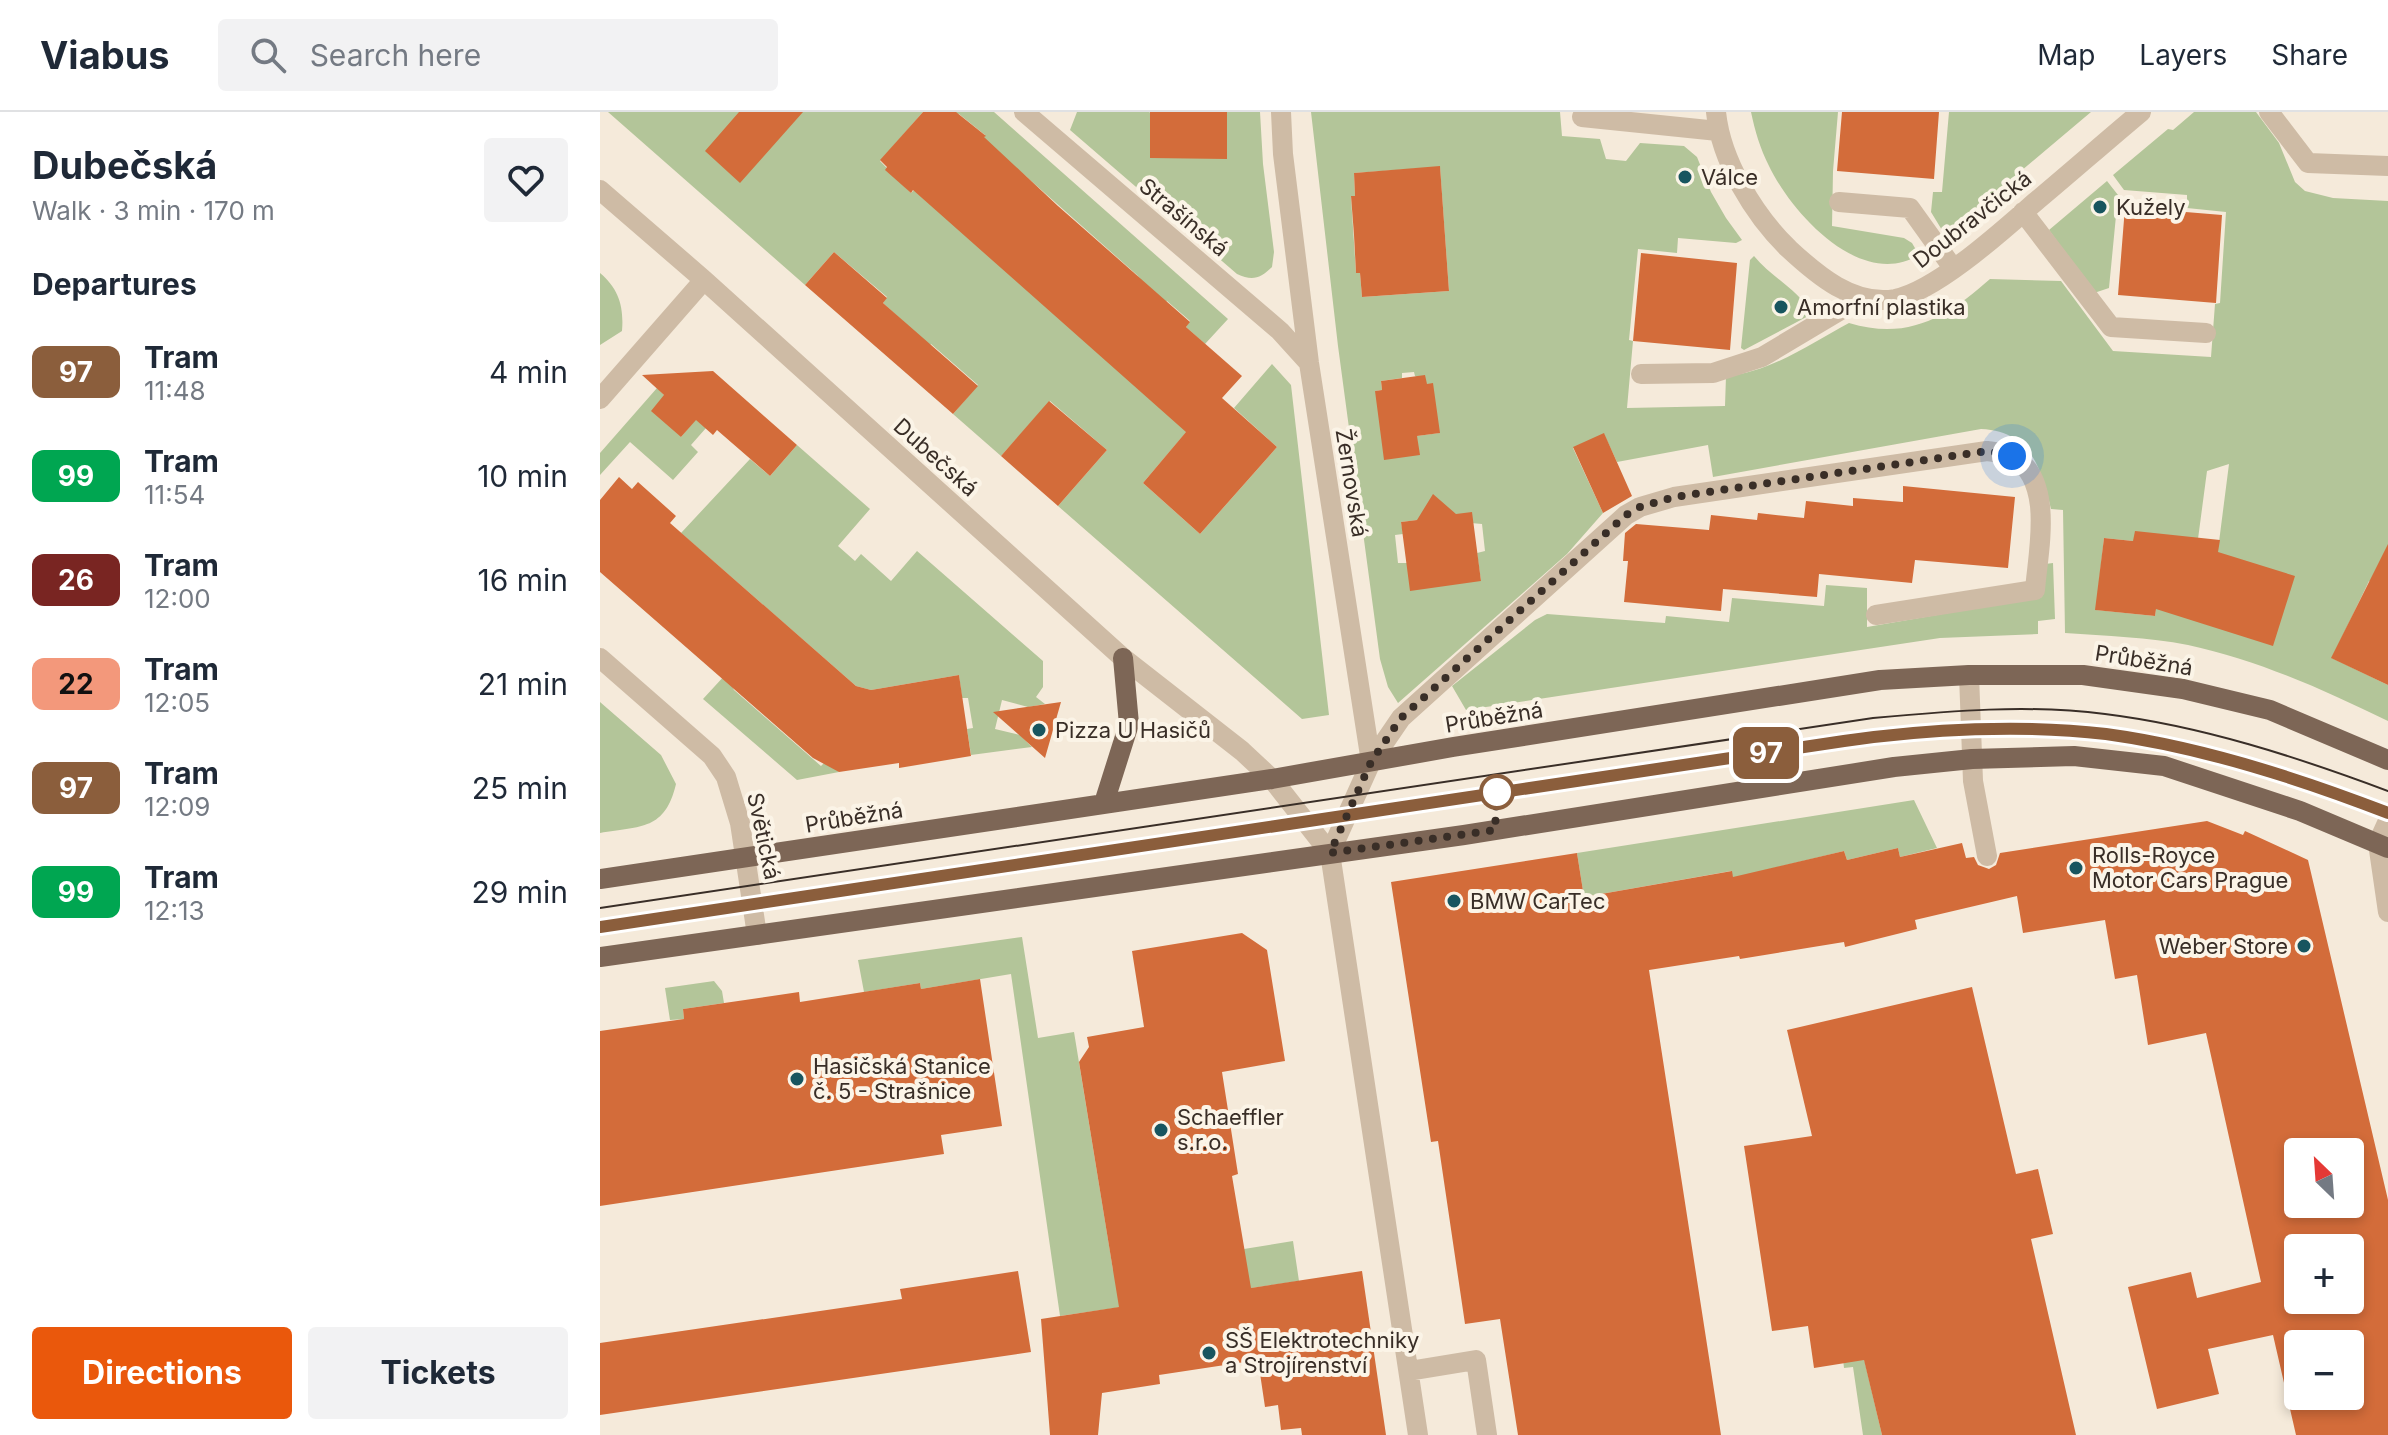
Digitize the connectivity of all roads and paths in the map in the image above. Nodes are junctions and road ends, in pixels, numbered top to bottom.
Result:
1 (1024, 112) edge
2 (1281, 112) edge
3 (2269, 112) edge
4 (2132, 115) edge
5 (1582, 117) dead end
6 (1717, 122) edge
7 (2388, 166) edge
8 (600, 190) edge
9 (1839, 202) dead end
10 (2023, 212) junction
11 (1953, 268) junction
12 (704, 280) junction
13 (1861, 298) junction
14 (2206, 333) dead end
15 (1309, 363) junction
16 (1641, 374) dead end
17 (600, 399) edge
18 (1876, 615) dead end
19 (600, 658) edge
20 (1123, 658) junction
21 (1969, 675) junction
22 (1972, 759) junction
23 (2388, 760) edge
24 (1371, 762) junction
25 (1272, 779) junction
26 (1104, 803) junction
27 (2388, 821) edge
28 (2383, 846) edge
29 (1330, 853) junction
30 (1987, 856) dead end
31 (747, 858) junction
32 (600, 879) edge
33 (2388, 912) edge
34 (757, 935) junction
35 (600, 957) edge
36 (1409, 1371) junction
37 (1418, 1435) edge
38 (1487, 1435) edge

1 - 15 street, Strašínská
2 - 15 street, Žernovská
3 - 7 street
4 - 10 street, Doubravčická
5 - 6 street
6 - 13 street, Doubravčická
8 - 12 street, Dubečská
9 - 11 street
10 - 11 street, Doubravčická
10 - 14 street
11 - 13 street, Doubravčická
12 - 17 street
12 - 20 street, Dubečská
13 - 16 street
15 - 24 street, Žernovská
18 - 24 street
19 - 31 street, Světická
20 - 25 street, Dubečská
20 - 26 main road
21 - 22 street
21 - 23 main road, Průběžná
21 - 24 main road, Průběžná
22 - 28 main road
22 - 29 main road
22 - 30 street
24 - 25 main road, Průběžná
24 - 29 street
25 - 26 main road, Průběžná
25 - 29 street, Dubečská
26 - 31 main road, Průběžná
27 - 28 street
28 - 33 street
29 - 34 main road
29 - 36 street, Dubečská
31 - 32 main road, Průběžná
31 - 34 street, Světická
34 - 35 main road
36 - 37 street, Dubečská
36 - 38 street

